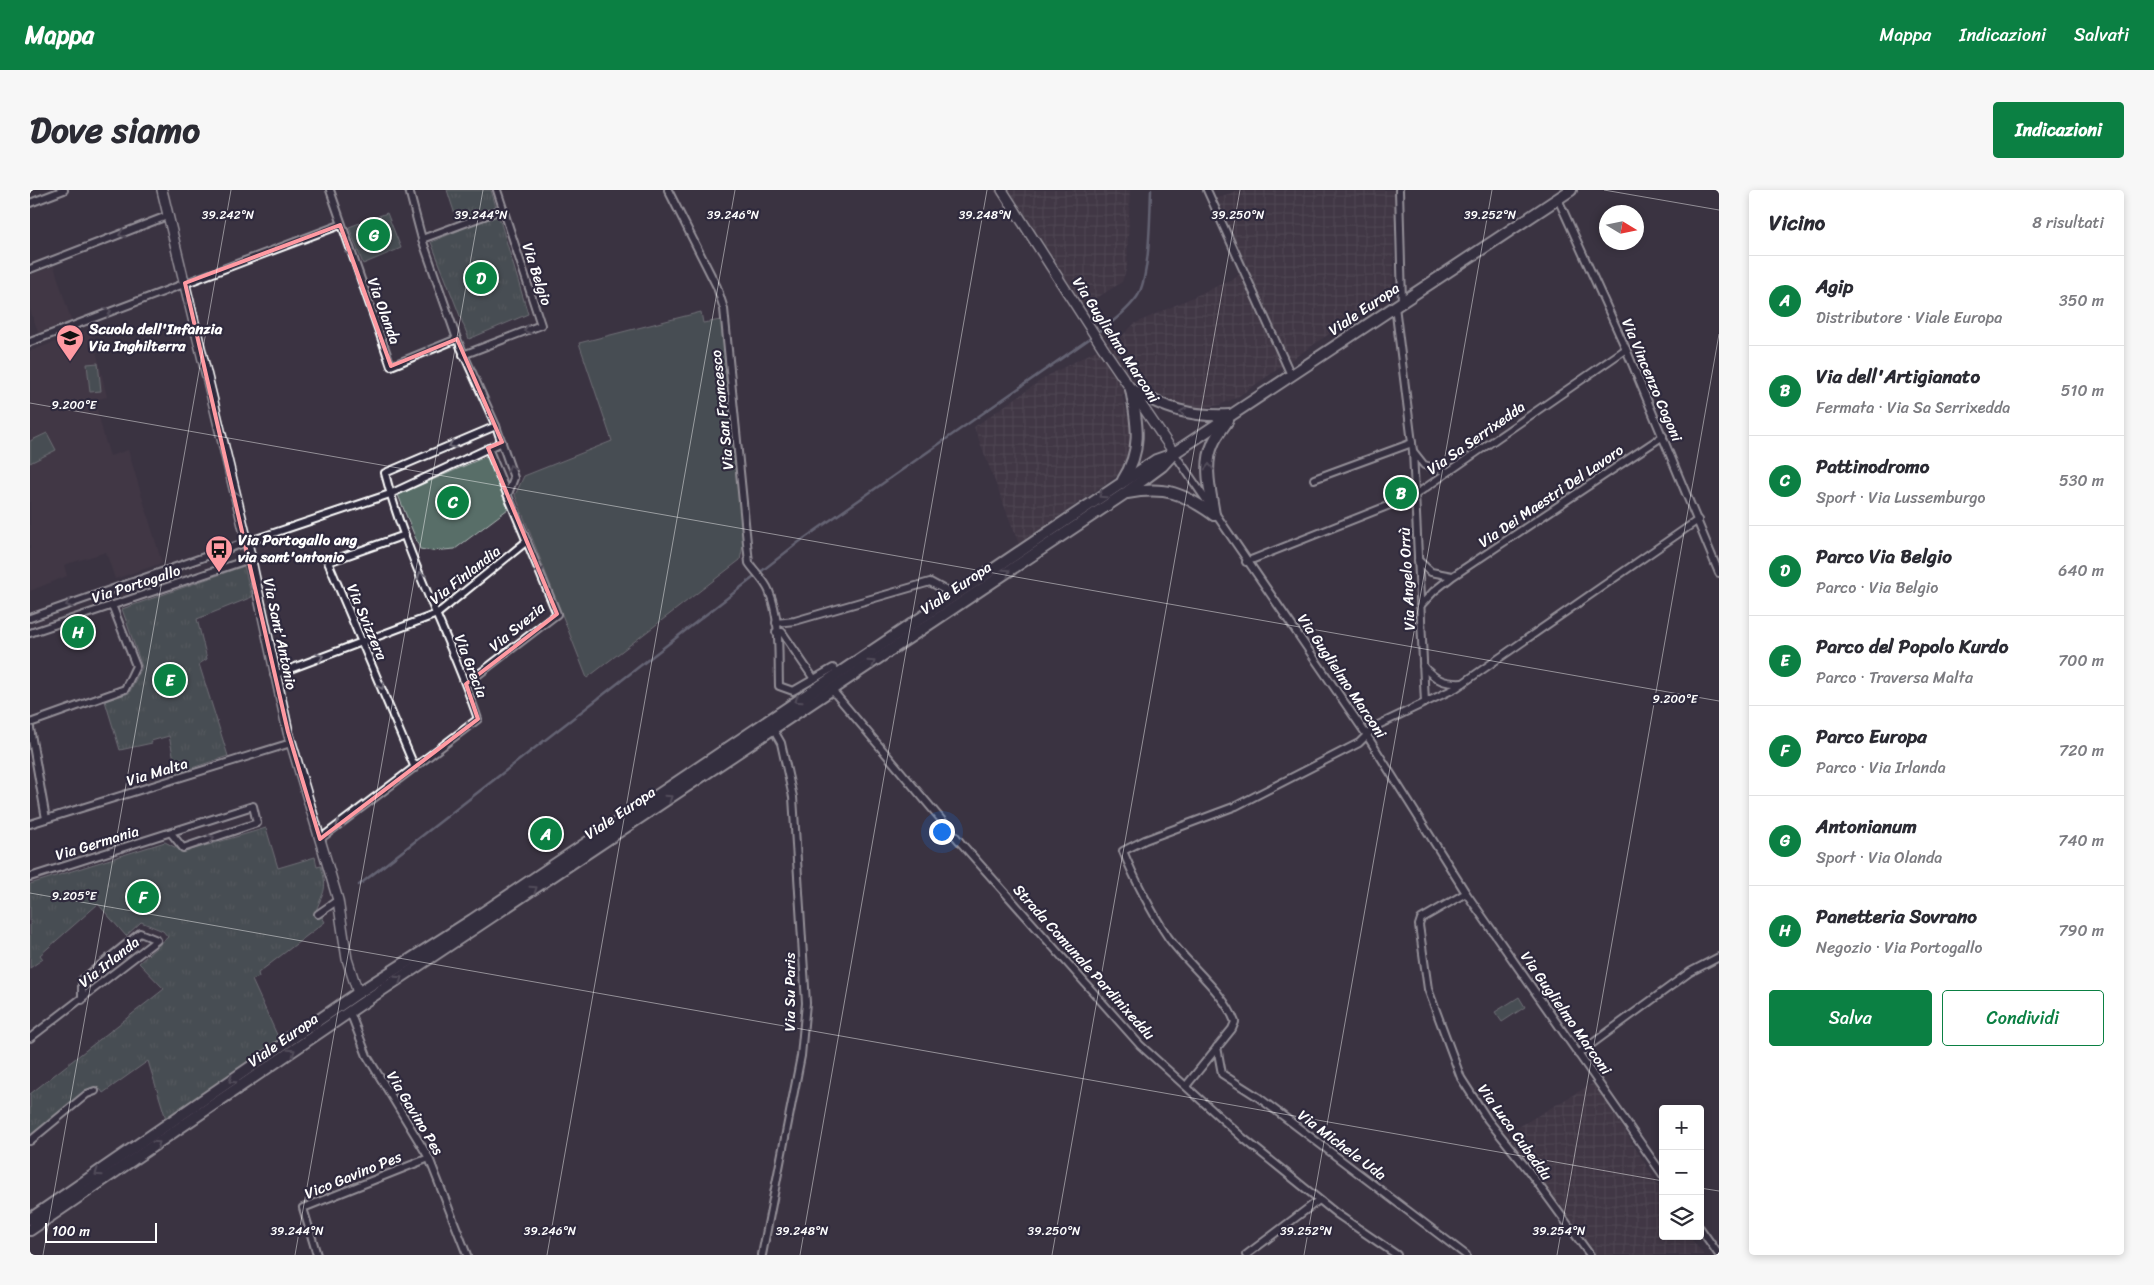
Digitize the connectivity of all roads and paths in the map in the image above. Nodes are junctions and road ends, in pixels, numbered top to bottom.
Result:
1 (64, 190) edge
2 (162, 190) edge
3 (330, 190) edge
4 (409, 190) edge
5 (497, 190) edge
6 (668, 190) edge
7 (1002, 190) edge
8 (1207, 190) edge
9 (1399, 190) edge
10 (1570, 190) edge
11 (1558, 198) junction
12 (30, 203) edge
13 (503, 209) junction
14 (167, 216) junction
15 (340, 225) junction
16 (422, 239) junction
17 (30, 269) edge
18 (185, 284) junction
19 (1398, 304) junction
20 (457, 340) junction
21 (30, 342) edge
22 (1626, 349) junction
23 (463, 355) junction
24 (1291, 375) junction
25 (1131, 389) junction
26 (1231, 415) junction
27 (496, 426) junction
28 (1662, 436) junction
29 (502, 442) junction
30 (1412, 443) junction
31 (488, 448) junction
32 (1413, 451) junction
33 (1174, 453) junction
34 (1448, 472) junction
35 (1314, 479) dead end
36 (1121, 483) junction
37 (390, 494) junction
38 (508, 494) junction
39 (1124, 494) junction
40 (1415, 495) junction
41 (1214, 515) junction
42 (1698, 520) junction
43 (405, 535) junction
44 (527, 541) junction
45 (246, 542) junction
46 (250, 559) junction
47 (1418, 560) junction
48 (1246, 562) junction
49 (1719, 573) edge
50 (1453, 576) junction
51 (954, 595) junction
52 (112, 605) junction
53 (1420, 606) junction
54 (437, 614) junction
55 (30, 618) edge
56 (776, 623) junction
57 (776, 632) junction
58 (30, 634) edge
59 (363, 641) junction
60 (1423, 666) junction
61 (838, 672) junction
62 (274, 674) junction
63 (814, 679) junction
64 (1464, 683) junction
65 (466, 684) junction
66 (832, 690) junction
67 (1425, 703) junction
68 (30, 722) edge
69 (30, 728) edge
70 (773, 729) junction
71 (1366, 734) junction
72 (291, 743) junction
73 (415, 768) junction
74 (46, 819) junction
75 (30, 824) edge
76 (171, 833) junction
77 (320, 839) junction
78 (30, 877) edge
79 (1466, 892) junction
80 (338, 900) junction
81 (318, 914) dead end
82 (1719, 957) edge
83 (358, 993) junction
84 (82, 1000) junction
85 (350, 1012) junction
86 (30, 1038) edge
87 (1217, 1047) junction
88 (1578, 1054) junction
89 (1186, 1086) junction
90 (95, 1092) dead end
91 (30, 1141) edge
92 (429, 1158) junction
93 (1659, 1169) edge
94 (1319, 1200) junction
95 (30, 1219) edge
96 (30, 1230) edge
97 (1704, 1234) edge
98 (317, 1255) edge
99 (467, 1255) edge
100 (762, 1255) edge
101 (1246, 1255) edge
102 (1396, 1255) edge
103 (1466, 1255) edge
104 (1590, 1255) edge
105 (1719, 1255) edge

1 - 12 street
2 - 14 street, Via Sant'Antonio
3 - 15 street, Via Olanda
4 - 16 street
5 - 13 street, Via Belgio
6 - 56 street, Via San Francesco
7 - 25 street, Via Guglielmo Marconi
8 - 24 street
9 - 19 street, Via Angelo Orrù
10 - 11 main road, Viale Europa
11 - 19 main road, Viale Europa
11 - 22 street, Via Vincenzo Cogoni
13 - 16 street
13 -> 23 street, Via Belgio
14 -> 17 street
14 - 18 street, Via Sant'Antonio
15 - 18 street
15 -> 20 street, Via Olanda
16 - 20 street
21 -> 18 street
45 -> 18 street, Via Sant'Antonio
19 - 24 main road, Viale Europa
19 - 30 street, Via Angelo Orrù
20 - 23 street
22 - 28 street, Via Vincenzo Cogoni
22 - 34 street, Via Sa Serrixedda
23 - 27 street
24 - 26 main road, Viale Europa
26 -> 25 main road
25 - 33 street, Via Guglielmo Marconi
25 - 36 main road
26 - 33 main road, Viale Europa
41 -> 26 main road
27 - 29 street
27 -> 37 street, Via Grecia
28 - 42 street, Via Vincenzo Cogoni
28 - 50 street, Via Dei Maestri Del Lavoro
29 - 31 street, Via Portogallo
38 -> 29 street
30 - 32 street, Via Angelo Orrù
30 - 35 street
31 - 37 street, Via Portogallo
31 - 38 street, Via Svezia
32 - 34 street
32 - 40 street, Via Angelo Orrù
33 - 36 main road, Viale Europa
33 - 39 main road, Viale Europa
33 - 41 street, Via Guglielmo Marconi
34 - 40 street, Via Sa Serrixedda
36 -> 51 main road, Viale Europa
37 - 43 street, Via Grecia
37 - 45 street, Via Portogallo
38 - 44 street, Via Svezia
39 - 41 main road
66 -> 39 main road, Viale Europa
40 - 47 street, Via Angelo Orrù
40 - 48 street, Via Sa Serrixedda
41 - 48 street, Via Guglielmo Marconi
42 - 49 street, Via Vincenzo Cogoni
42 - 64 street
54 -> 43 street, Via Grecia
43 - 59 street, Via Svizzera
44 - 54 street, Via Finlandia
44 -> 65 street, Via Svezia
45 - 46 street, Via Sant'Antonio
45 -> 55 street, Via Portogallo
46 - 52 street, Via Portogallo
46 - 62 street, Via Sant'Antonio
47 - 50 street
47 - 53 street, Via Angelo Orrù
48 - 71 street, Via Guglielmo Marconi
50 - 53 street, Via Dei Maestri Del Lavoro
51 - 56 street
51 - 61 main road, Viale Europa
52 - 58 street, Via Portogallo
52 - 68 street
53 - 60 street, Via Angelo Orrù
54 - 59 street, Via Finlandia
54 - 65 street, Via Grecia
56 - 57 street, Via San Francesco
57 - 63 street
57 - 63 street, Via San Francesco
62 -> 59 street, Via Finlandia
59 -> 73 street, Via Svizzera
60 - 64 street
60 - 67 street, Via Angelo Orrù
61 - 63 street, Via San Francesco
61 -> 83 main road, Viale Europa
62 - 72 street, Via Sant'Antonio
64 - 67 street
65 -> 73 street, Via Grecia
66 - 70 main road, Viale Europa
66 - 89 street, Strada Comunale Pardinixeddu
67 - 71 street
69 - 74 street
85 -> 70 main road, Viale Europa
70 - 100 street, Via Su Paris
71 - 79 street, Via Guglielmo Marconi
71 - 87 street
72 - 74 street, Via Malta
72 - 77 street, Via Sant'Antonio
73 -> 77 street, Via Grecia
74 - 75 street, Via Malta
76 -> 76 street, Via Germania
76 - 78 street, Via Germania
77 - 80 street, Via Sant'Antonio
79 - 88 street, Via Guglielmo Marconi
79 - 104 street, Via Luca Cubeddu
80 - 81 street
80 - 83 street, Via Sant'Antonio
82 - 88 street
83 -> 95 main road, Viale Europa
84 - 84 street, Via Irlanda
84 - 86 street, Via Irlanda
85 - 92 street, Via Gavino Pes
96 -> 85 main road, Viale Europa
87 - 89 street
87 - 103 street, Via Michele Uda
88 - 93 street, Via Guglielmo Marconi
89 - 94 street, Strada Comunale Pardinixeddu
90 - 91 street
92 - 98 street, Vico Gavino Pes
92 - 99 street, Via Gavino Pes
94 - 101 street
94 - 102 street, Strada Comunale Pardinixeddu
97 - 105 street

